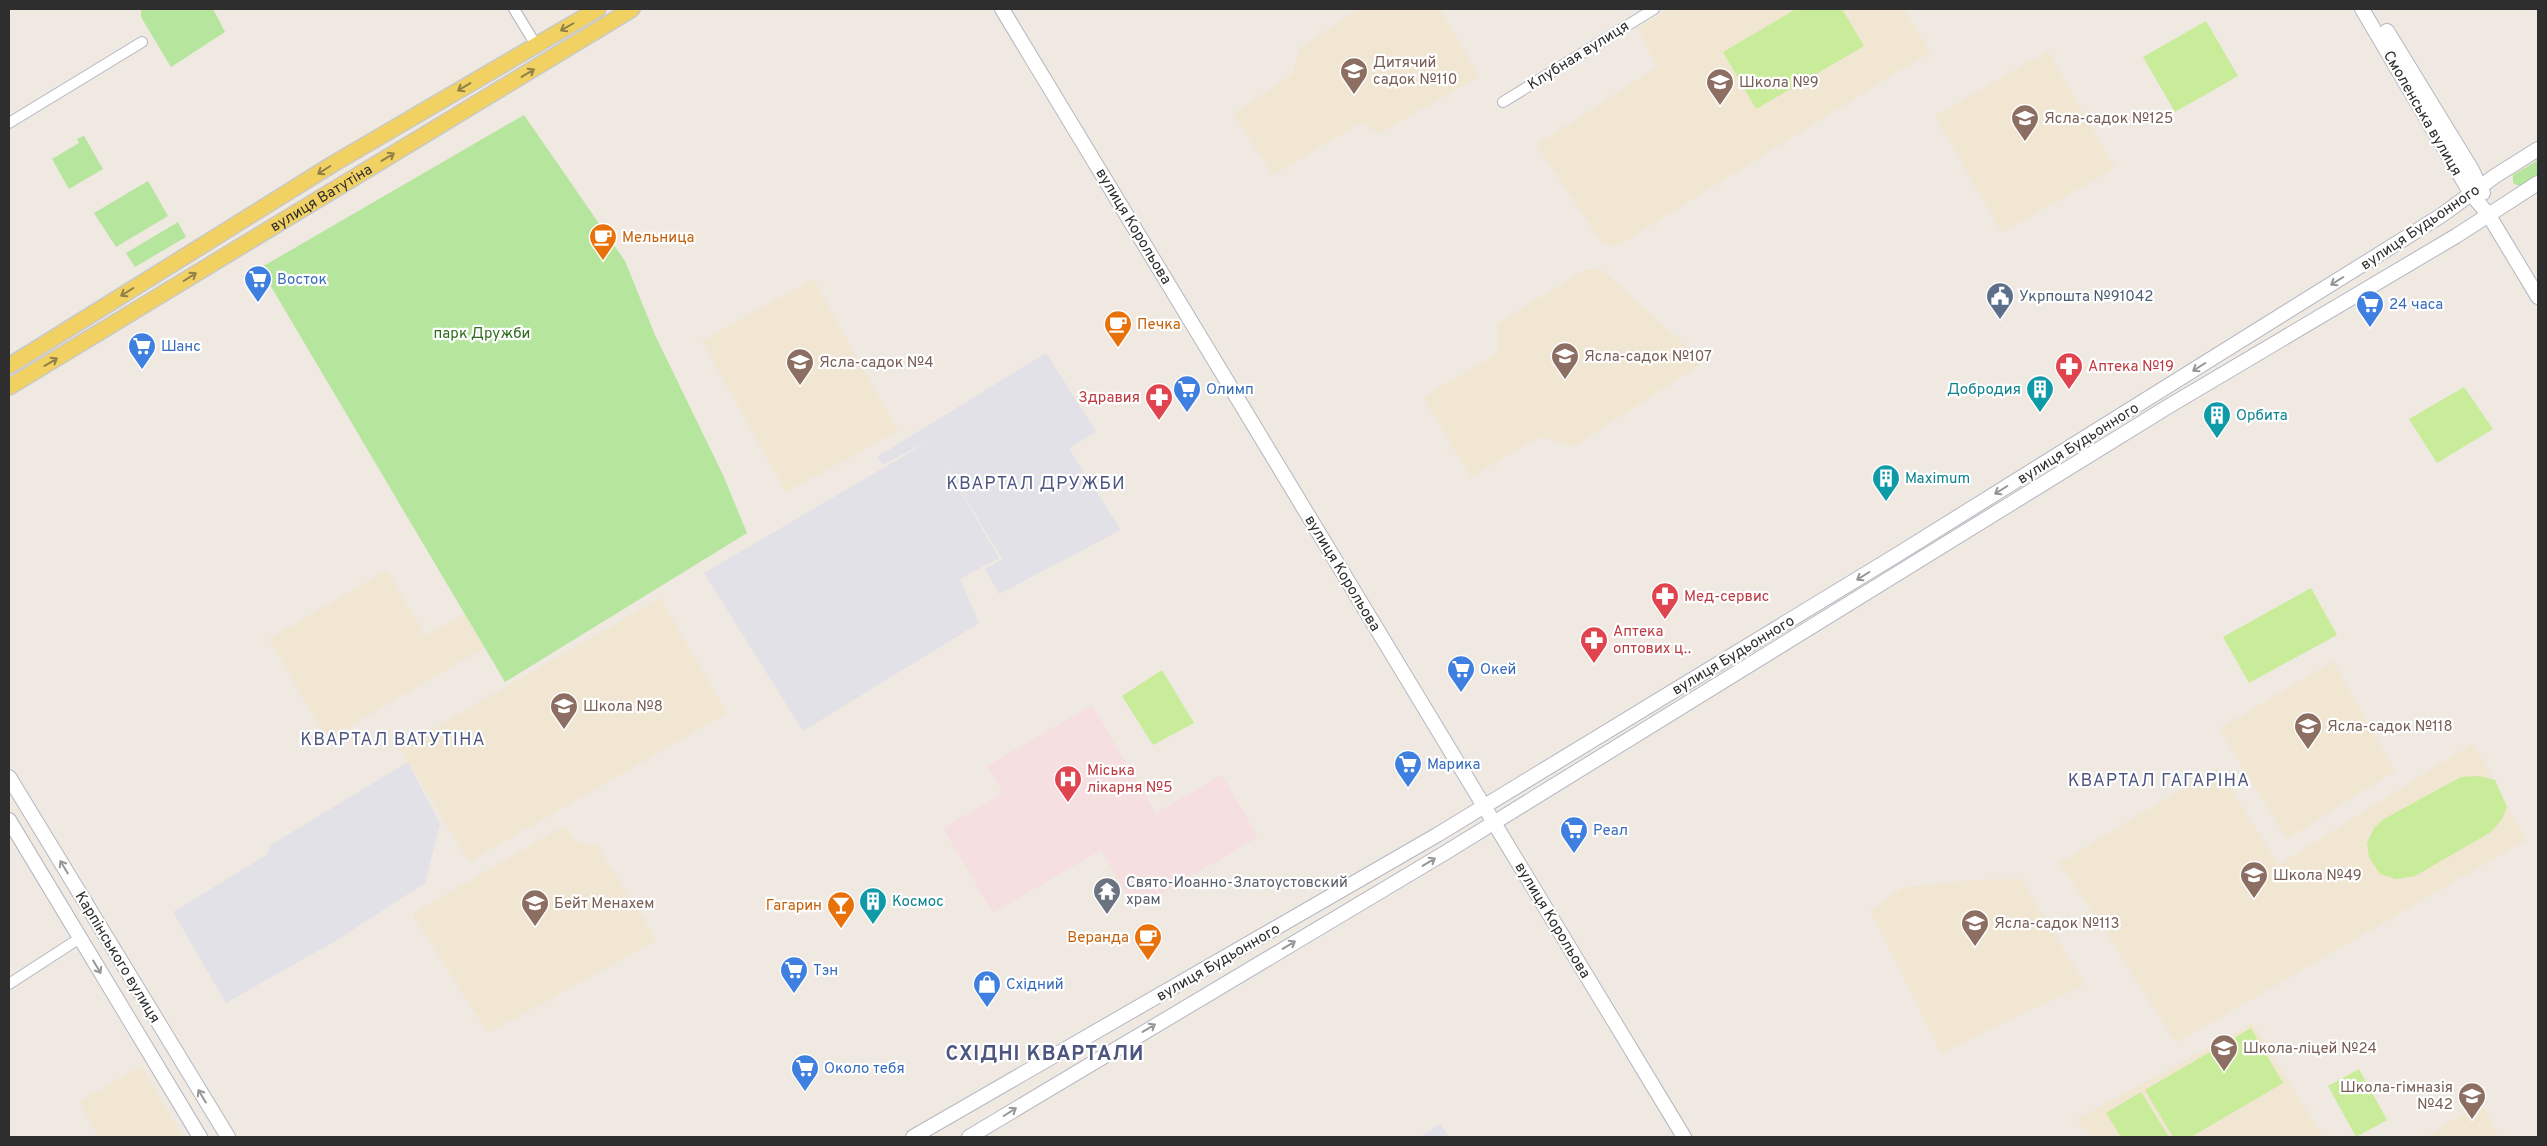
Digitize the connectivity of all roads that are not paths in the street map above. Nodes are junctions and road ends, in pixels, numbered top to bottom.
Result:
1 (514, 9) edge
2 (598, 9) edge
3 (632, 9) edge
4 (1002, 9) edge
5 (1654, 9) edge
6 (2362, 9) edge
7 (2374, 9) edge
8 (142, 42) dead end
9 (536, 45) junction
10 (1503, 102) dead end
11 (9, 123) edge
12 (2538, 149) edge
13 (2538, 183) edge
14 (2476, 190) junction
15 (2488, 214) junction
16 (2538, 298) edge
17 (9, 366) edge
18 (9, 387) edge
19 (9, 777) edge
20 (1484, 806) junction
21 (9, 820) edge
22 (1494, 822) junction
23 (80, 938) junction
24 (9, 984) edge
25 (200, 1137) edge
26 (228, 1137) edge
27 (913, 1137) edge
28 (969, 1137) edge
29 (1684, 1137) edge

1 - 9 street
2 -> 9 main road, вулиця Ватутіна
18 -> 3 main road, вулиця Ватутіна
4 - 20 main road, вулиця Корольова
5 - 10 street, Клубная вулиця
6 - 14 main road, Смоленська вулиця
7 - 14 main road, Смоленська вулиця
8 - 11 street
9 -> 17 main road, вулиця Ватутіна
12 - 14 main road, вулиця Будьонного
13 - 15 main road, вулиця Будьонного
14 - 15 main road, Смоленська вулиця
14 -> 20 main road, вулиця Будьонного
15 - 16 main road, Смоленська вулиця
15 - 22 main road, вулиця Будьонного
26 -> 19 main road, Карпінського вулиця
20 - 22 main road, вулиця Корольова
20 - 27 main road, вулиця Будьонного
21 - 23 main road, Карпінського вулиця
28 -> 22 main road, вулиця Будьонного
22 - 29 main road, вулиця Корольова
23 - 24 street
23 -> 25 main road, Карпінського вулиця

